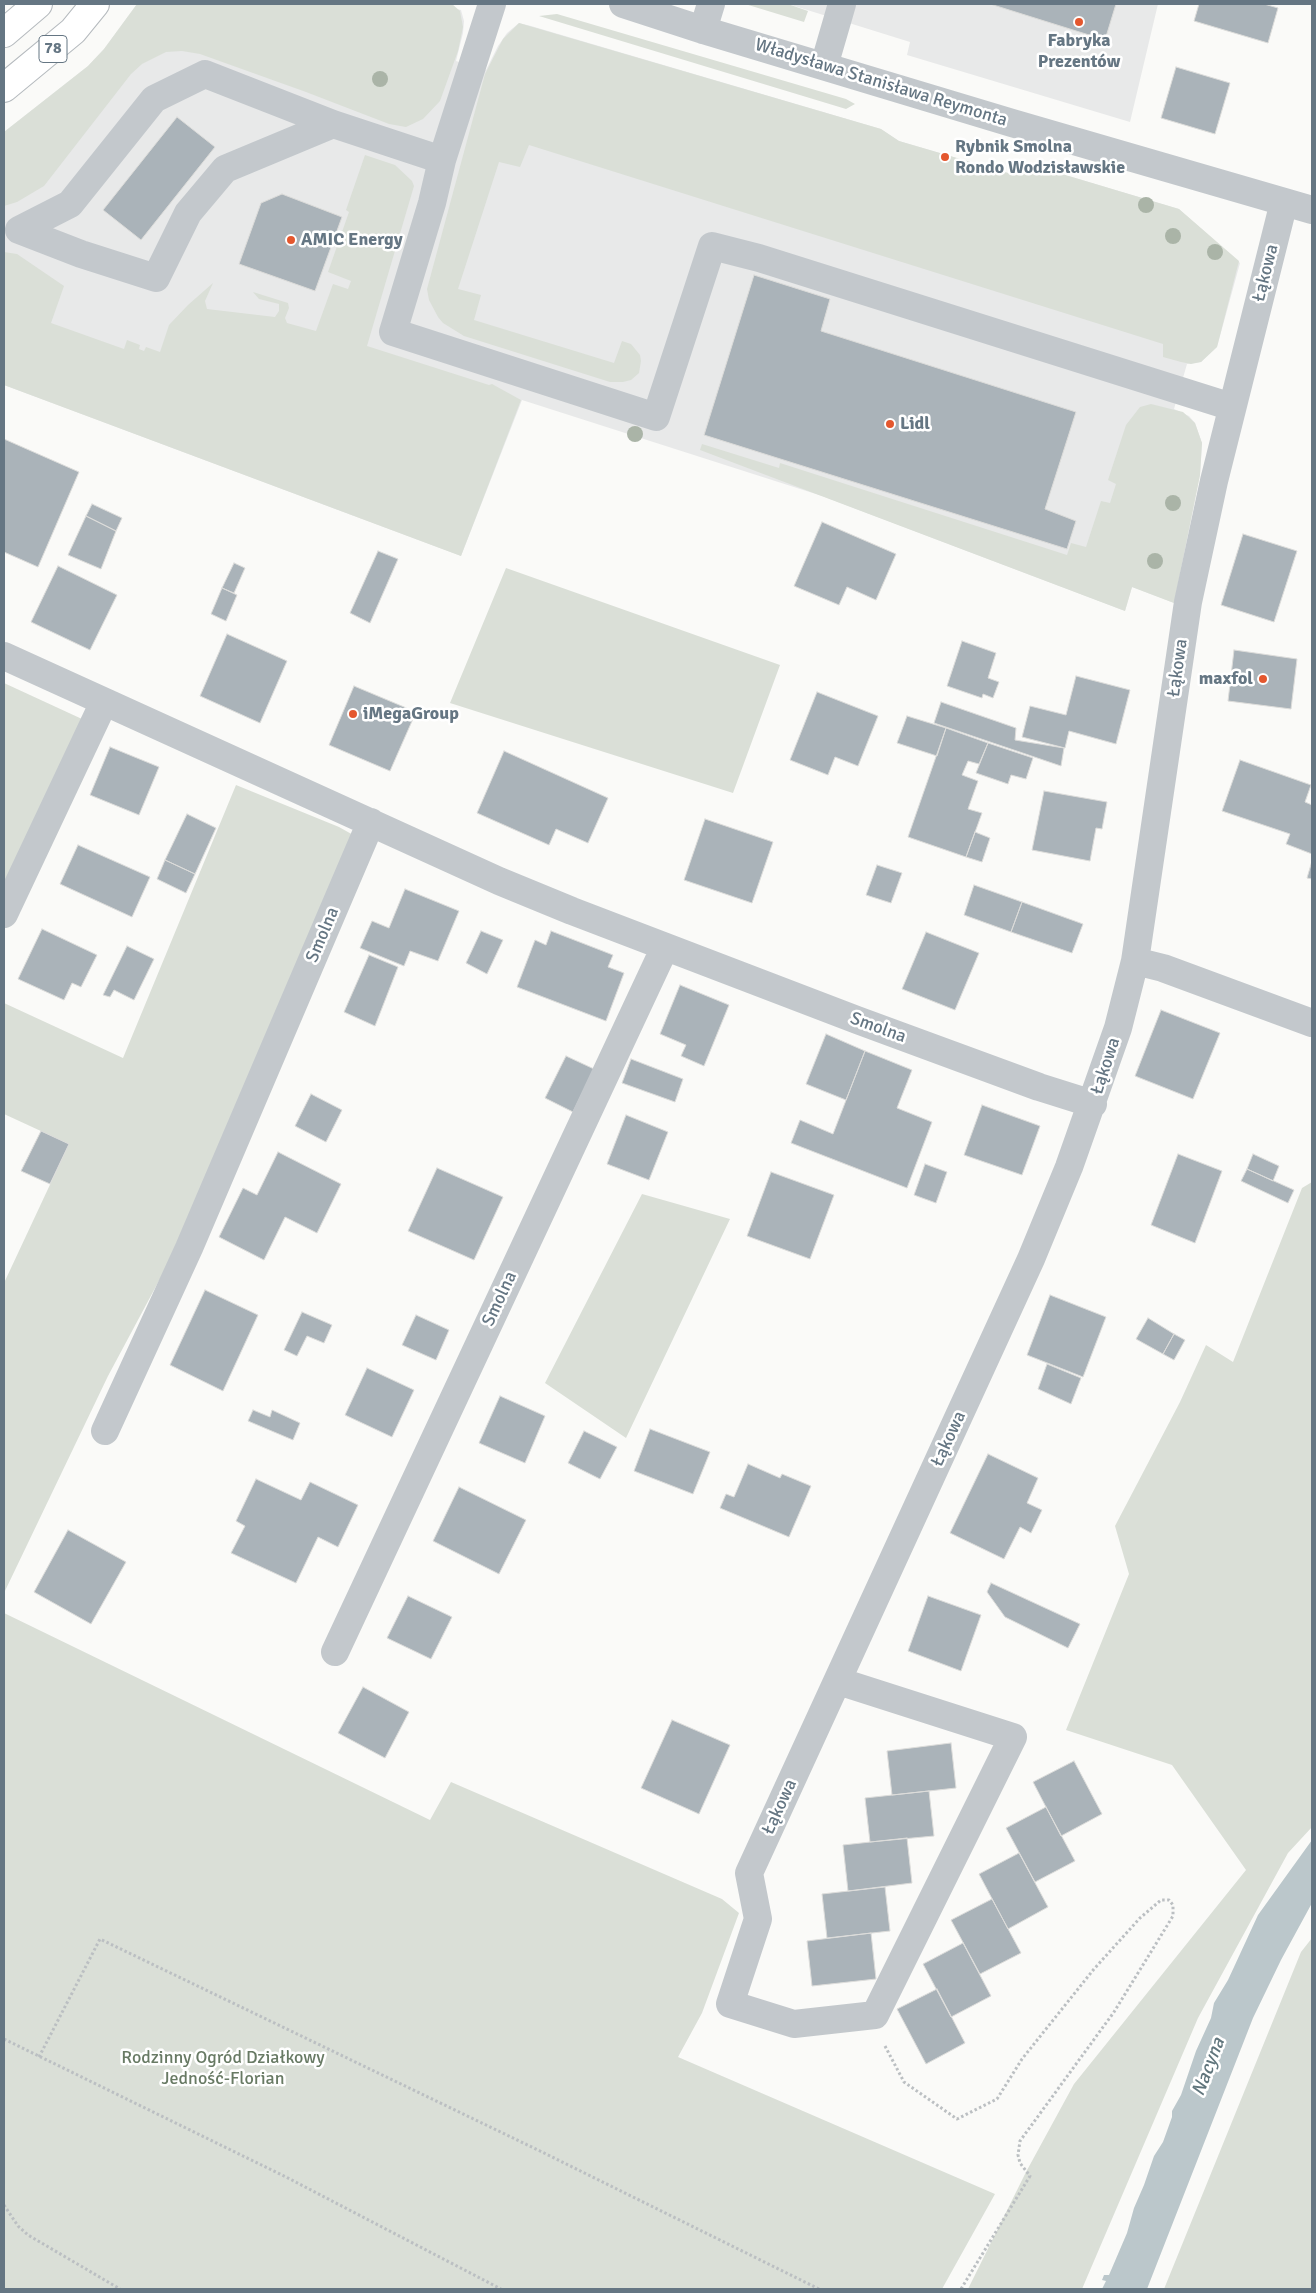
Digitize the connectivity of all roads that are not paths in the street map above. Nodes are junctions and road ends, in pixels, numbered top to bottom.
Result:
1 (18, 4) edge
2 (38, 4) edge
3 (96, 4) edge
4 (492, 4) edge
5 (624, 4) edge
6 (711, 4) edge
7 (842, 4) edge
8 (703, 30) junction
9 (6, 32) edge
10 (824, 66) junction
11 (4, 88) edge
12 (333, 124) junction
13 (442, 160) junction
14 (1284, 202) junction
15 (1312, 210) edge
16 (11, 230) edge
17 (1232, 407) junction
18 (4, 656) edge
19 (104, 702) junction
20 (371, 822) junction
21 (4, 914) edge
22 (666, 947) junction
23 (1135, 961) junction
24 (1312, 1023) edge
25 (1093, 1104) junction
26 (105, 1431) dead end
27 (335, 1652) dead end
28 (838, 1681) junction

1 - 9 main road, 78
2 - 9 main road, 78
3 - 11 main road, 78
4 - 13 street
5 - 8 street, Władysława Stanisława Reymonta
6 - 8 street
7 - 10 street
8 - 10 street, Władysława Stanisława Reymonta
10 - 14 street, Władysława Stanisława Reymonta
12 - 13 street
12 - 16 street
12 - 16 street
13 - 17 street
14 - 15 street, Władysława Stanisława Reymonta
14 - 17 street, Łąkowa
17 - 23 street, Łąkowa
18 - 19 street, Smolna
19 - 20 street, Smolna
19 - 21 street
20 - 22 street, Smolna
20 - 26 street, Smolna
22 - 25 street, Smolna
22 - 27 street, Smolna
23 - 24 street
23 - 25 street, Łąkowa
25 - 28 street, Łąkowa
28 - 28 street, Łąkowa

